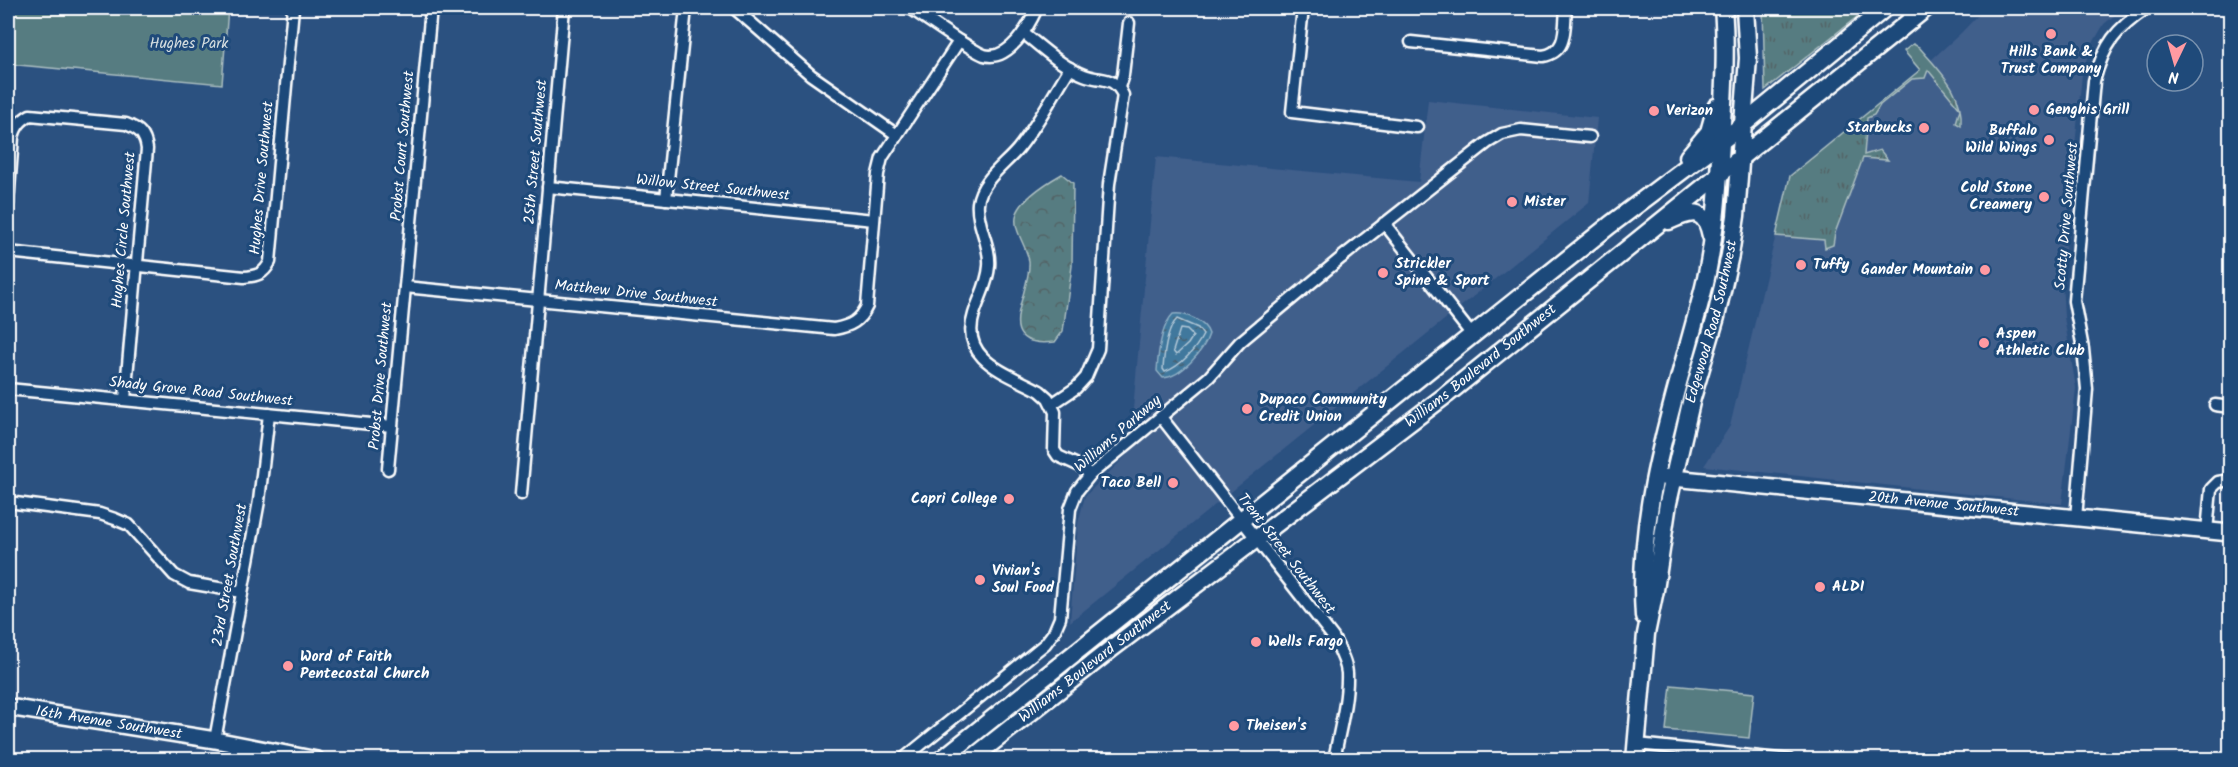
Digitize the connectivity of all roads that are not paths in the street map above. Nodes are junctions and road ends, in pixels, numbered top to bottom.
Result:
1 (293, 8) edge
2 (430, 8) edge
3 (564, 8) edge
4 (686, 8) edge
5 (734, 8) edge
6 (910, 8) edge
7 (1036, 8) edge
8 (1303, 8) edge
9 (1566, 8) edge
10 (1723, 8) edge
11 (1745, 8) edge
12 (1885, 8) edge
13 (2147, 8) edge
14 (1915, 11) edge
15 (1129, 22) dead end
16 (1023, 33) junction
17 (959, 41) junction
18 (1411, 42) dead end
19 (1726, 57) junction
20 (1070, 68) junction
21 (1119, 87) junction
22 (1744, 124) junction
23 (1417, 127) dead end
24 (897, 135) junction
25 (1590, 137) dead end
26 (1721, 141) junction
27 (1741, 156) junction
28 (1719, 174) junction
29 (549, 187) junction
30 (1659, 188) junction
31 (666, 199) junction
32 (8, 204) edge
33 (874, 220) junction
34 (1384, 223) junction
35 (1654, 227) junction
36 (1712, 241) junction
37 (8, 252) edge
38 (135, 266) junction
39 (405, 286) junction
40 (539, 299) junction
41 (1472, 335) junction
42 (8, 389) edge
43 (125, 399) junction
44 (1052, 404) junction
45 (2215, 405) dead end
46 (2230, 406) edge
47 (269, 414) junction
48 (1161, 417) junction
49 (392, 426) junction
50 (388, 469) dead end
51 (1090, 475) junction
52 (1665, 477) junction
53 (2230, 480) edge
54 (521, 494) dead end
55 (8, 502) edge
56 (2076, 518) junction
57 (1241, 521) junction
58 (2207, 531) junction
59 (2230, 533) edge
60 (1255, 540) junction
61 (242, 592) junction
62 (8, 707) edge
63 (215, 740) junction
64 (1636, 752) edge
65 (255, 754) edge
66 (317, 759) edge
67 (902, 759) edge
68 (941, 759) edge
69 (970, 759) edge
70 (1334, 759) edge
71 (1789, 759) edge

1 - 38 street, Hughes Drive Southwest
2 - 39 street, Probst Court Southwest
3 - 29 street, 25th Street Southwest
4 - 31 street
5 - 24 street
6 - 17 street
7 - 16 street
8 - 23 street
9 - 18 street
10 - 19 main road, Edgewood Road Southwest
11 - 22 main road, Edgewood Road Southwest
12 - 22 main road, Williams Boulevard Southwest
13 - 56 street, Scotty Drive Southwest
14 - 27 main road, Williams Boulevard Southwest
15 - 21 street
16 - 17 street
16 - 20 street
17 - 24 street
19 - 26 main road, Edgewood Road Southwest
19 - 30 main road
20 - 21 street
20 - 44 street
21 - 44 street
22 - 26 main road, Williams Boulevard Southwest
22 - 27 main road, Edgewood Road Southwest
24 - 33 street
25 - 34 street, Williams Parkway
26 - 28 main road, Edgewood Road Southwest
26 - 30 main road, Williams Boulevard Southwest
27 - 28 main road, Williams Boulevard Southwest
27 - 52 main road, Edgewood Road Southwest
28 - 35 main road, Williams Boulevard Southwest
28 - 36 main road, Edgewood Road Southwest
29 - 31 street, Willow Street Southwest
29 - 40 street, 25th Street Southwest
30 - 41 main road, Williams Boulevard Southwest
31 - 33 street, Willow Street Southwest
32 - 38 street, Hughes Circle Southwest
33 - 40 street, Matthew Drive Southwest
34 - 41 street
34 - 48 street, Williams Parkway
35 - 36 main road
35 - 60 main road, Williams Boulevard Southwest
36 - 52 main road, Edgewood Road Southwest
37 - 38 street, Hughes Drive Southwest
38 - 43 street, Hughes Circle Southwest
39 - 40 street, Matthew Drive Southwest
39 - 49 street, Probst Drive Southwest
40 - 54 street, 25th Street Southwest
41 - 57 main road, Williams Boulevard Southwest
42 - 43 street, Shady Grove Road Southwest
43 - 47 street, Shady Grove Road Southwest
44 - 51 street
45 - 46 street
47 - 49 street, Shady Grove Road Southwest
47 - 61 street, 23rd Street Southwest
48 - 51 street, Williams Parkway
48 - 57 street, Trent Street Southwest
49 - 50 street, Probst Drive Southwest
51 - 67 street, Williams Parkway
52 - 56 street, 20th Avenue Southwest
52 - 64 main road, Edgewood Road Southwest
53 - 58 street
55 - 61 street
56 - 58 street, 20th Avenue Southwest
57 - 60 street, Trent Street Southwest
57 - 68 main road, Williams Boulevard Southwest
58 - 59 street, 20th Avenue Southwest
60 - 69 main road, Williams Boulevard Southwest
60 - 70 street, Trent Street Southwest
61 - 63 street, 23rd Street Southwest
62 - 63 street, 16th Avenue Southwest
63 - 65 street, 16th Avenue Southwest
64 - 71 street
65 - 66 street, 16th Avenue Southwest

